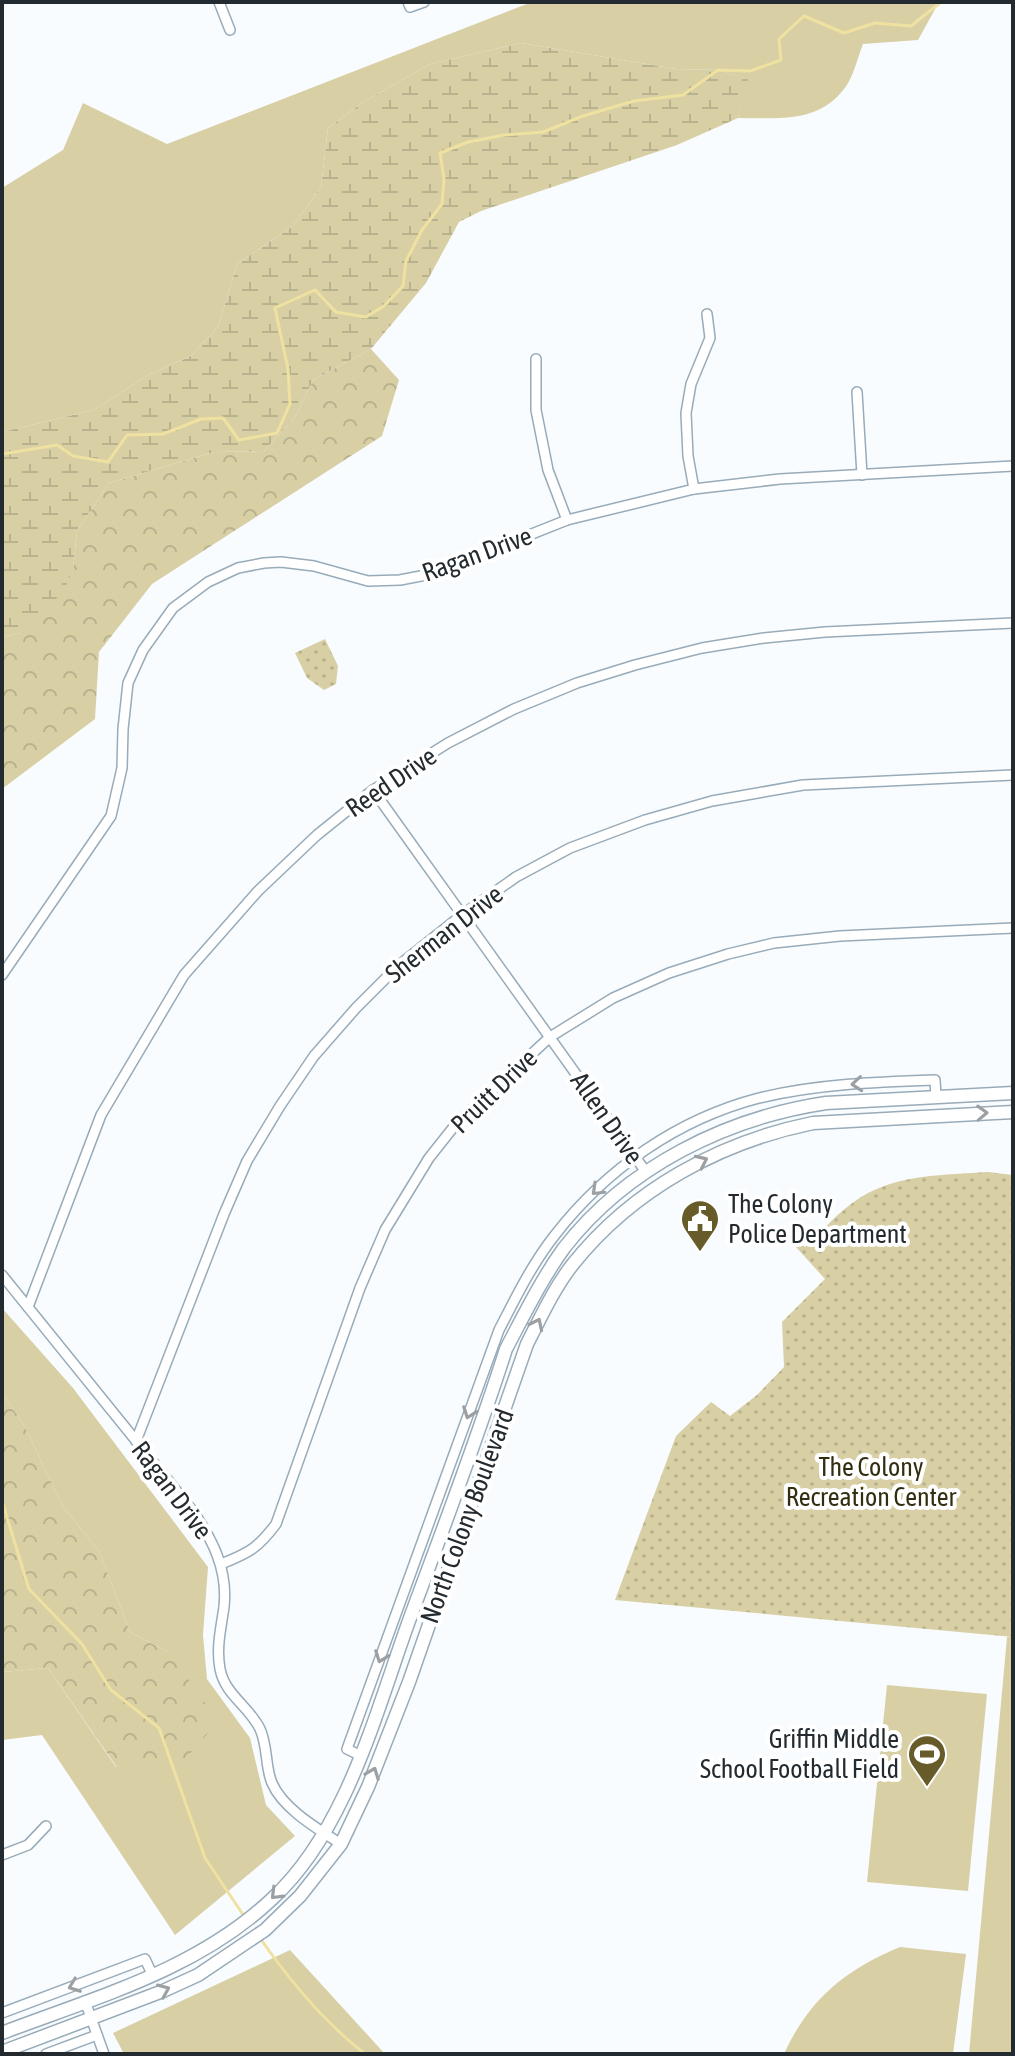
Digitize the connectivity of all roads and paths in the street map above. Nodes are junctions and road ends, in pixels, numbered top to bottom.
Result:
1 (219, 2) edge
2 (424, 2) edge
3 (409, 5) edge
4 (230, 30) dead end
5 (707, 314) dead end
6 (536, 359) dead end
7 (857, 392) dead end
8 (1013, 466) edge
9 (862, 475) junction
10 (694, 489) junction
11 (567, 520) junction
12 (1013, 623) edge
13 (1013, 775) edge
14 (373, 790) junction
15 (462, 915) junction
16 (1013, 928) edge
17 (2, 975) edge
18 (550, 1037) junction
19 (1013, 1093) edge
20 (936, 1097) junction
21 (1013, 1112) edge
22 (635, 1157) junction
23 (646, 1172) junction
24 (655, 1188) junction
25 (2, 1275) edge
26 (28, 1307) junction
27 (136, 1441) junction
28 (221, 1564) junction
29 (359, 1755) junction
30 (46, 1826) dead end
31 (324, 1833) junction
32 (341, 1844) junction
33 (2, 1855) edge
34 (153, 1976) junction
35 (85, 2001) junction
36 (2, 2013) edge
37 (91, 2018) junction
38 (2, 2033) edge
39 (97, 2035) junction
40 (2, 2052) edge
41 (46, 2054) edge
42 (104, 2054) edge

1 - 4 street
2 - 3 street
5 - 10 street
6 - 11 street
7 - 9 street
8 - 9 street, Ragan Drive
9 - 10 street, Ragan Drive
10 - 11 street, Ragan Drive
11 - 17 street, Ragan Drive
12 - 14 street, Reed Drive
13 - 15 street, Sherman Drive
14 - 15 street, Allen Drive
14 - 26 street, Reed Drive
15 - 18 street, Allen Drive
15 - 27 street, Sherman Drive
16 - 18 street, Pruitt Drive
18 - 22 street, Allen Drive
18 - 28 street, Pruitt Drive
19 - 20 main road, North Colony Boulevard
20 -> 22 street
20 - 23 main road, North Colony Boulevard
24 -> 21 main road, North Colony Boulevard
22 - 23 street, Allen Drive
22 -> 29 street
23 - 24 main road
23 - 29 main road, North Colony Boulevard
32 -> 24 main road, North Colony Boulevard
25 - 26 street, Ragan Drive
26 - 27 street, Ragan Drive
27 - 28 street, Ragan Drive
28 - 31 street, Ragan Drive
29 - 31 main road, North Colony Boulevard
30 - 33 street
31 - 32 street, Ragan Drive
31 -> 34 main road, North Colony Boulevard
37 -> 32 main road, North Colony Boulevard
34 - 35 main road, North Colony Boulevard
34 -> 36 street
35 - 37 street
35 - 38 main road, North Colony Boulevard
37 - 39 street
37 - 40 main road, North Colony Boulevard
39 - 41 street
39 - 42 street

